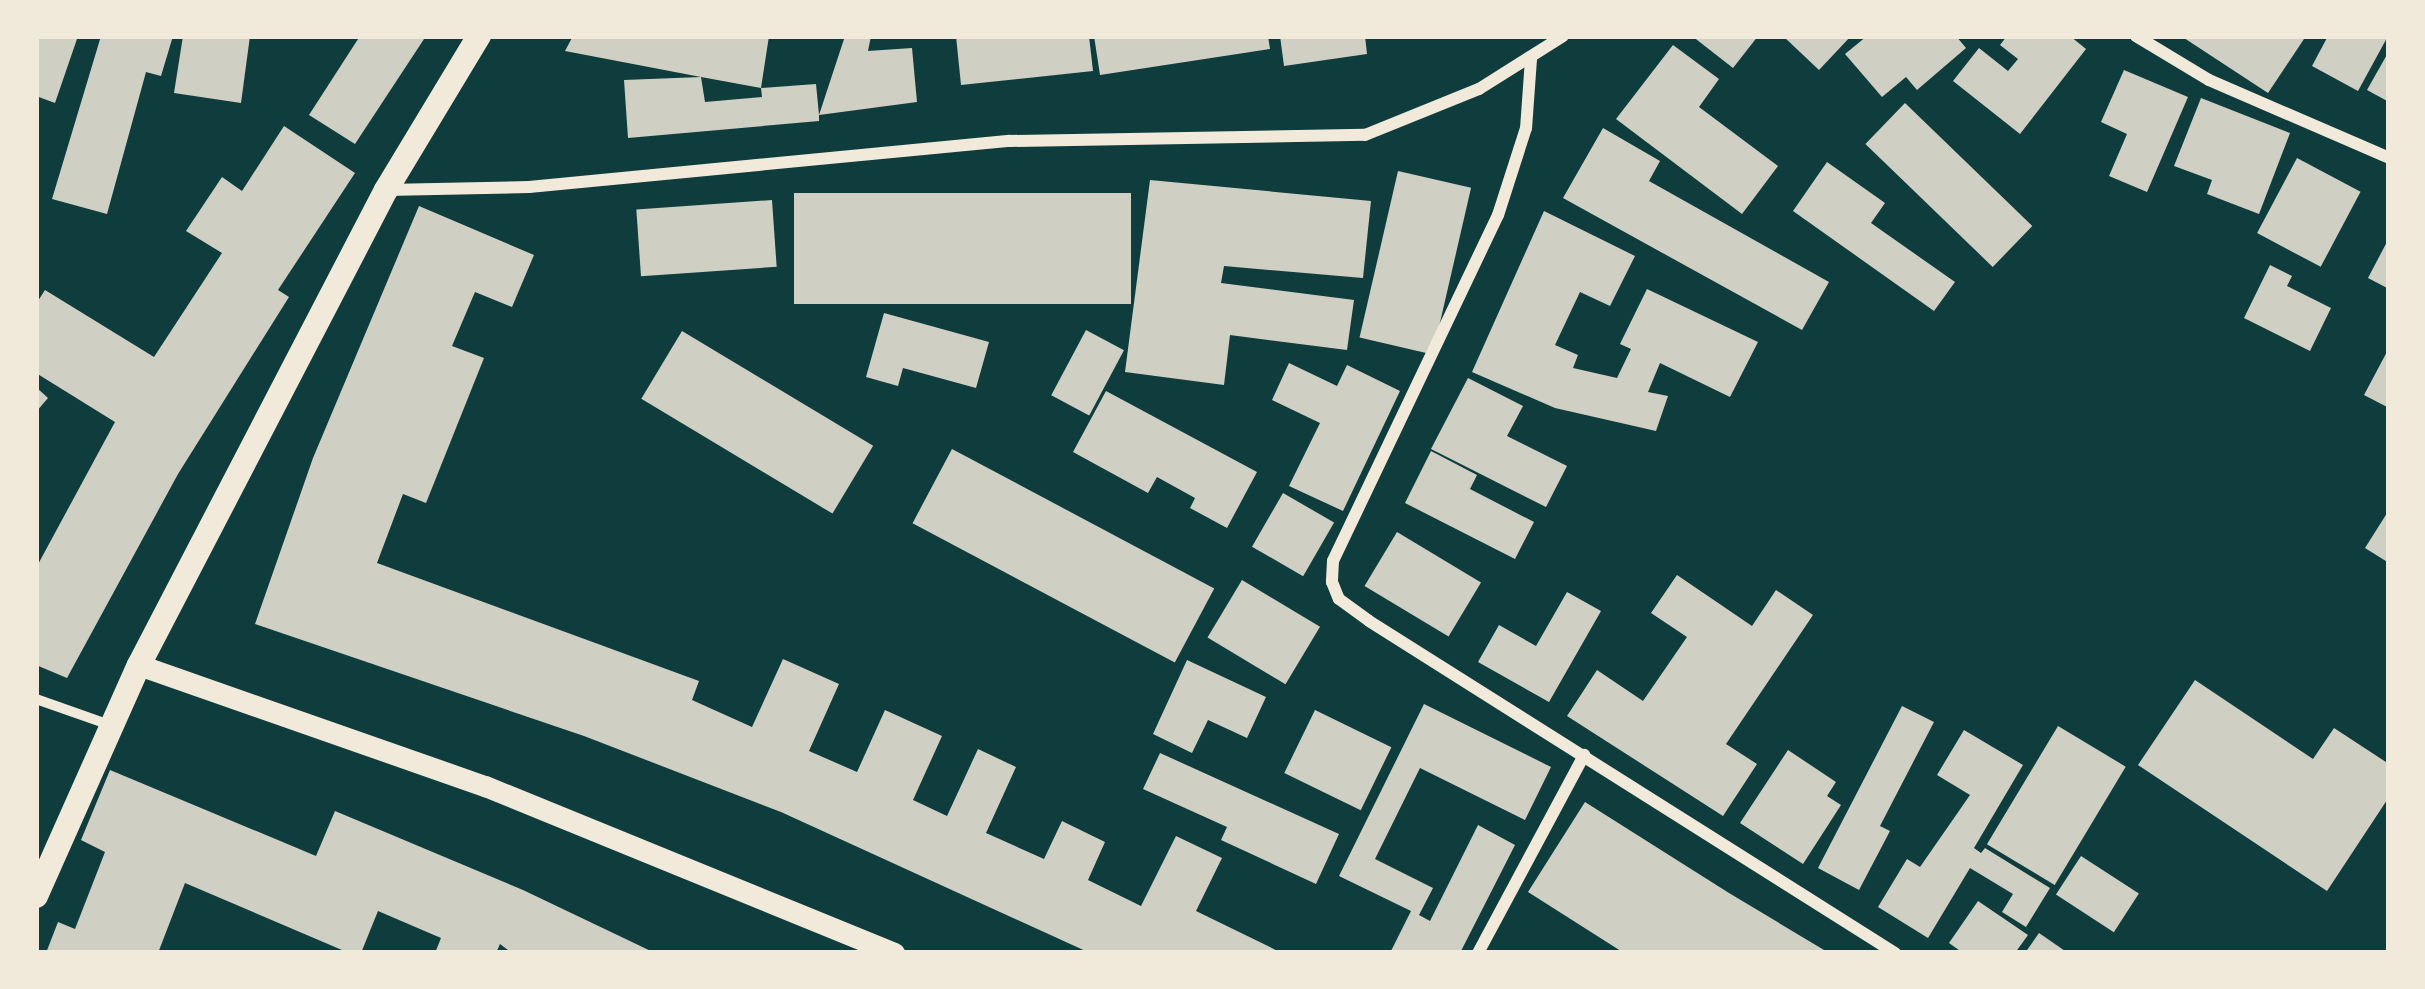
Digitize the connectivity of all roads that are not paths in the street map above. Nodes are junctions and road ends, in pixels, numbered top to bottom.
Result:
1 (479, 36) edge
2 (1563, 36) edge
3 (2136, 36) edge
4 (1531, 59) junction
5 (2389, 158) edge
6 (386, 190) junction
7 (139, 665) junction
8 (36, 699) edge
9 (110, 725) junction
10 (1584, 755) junction
11 (36, 896) edge
12 (894, 953) edge
13 (1478, 953) edge
14 (1894, 953) edge

1 - 6 main road
2 - 4 street
3 - 5 street
4 - 6 street
4 - 10 street
6 - 7 main road
7 - 9 main road
7 - 12 street
8 - 9 street
9 - 11 main road
10 - 13 street
10 - 14 street

